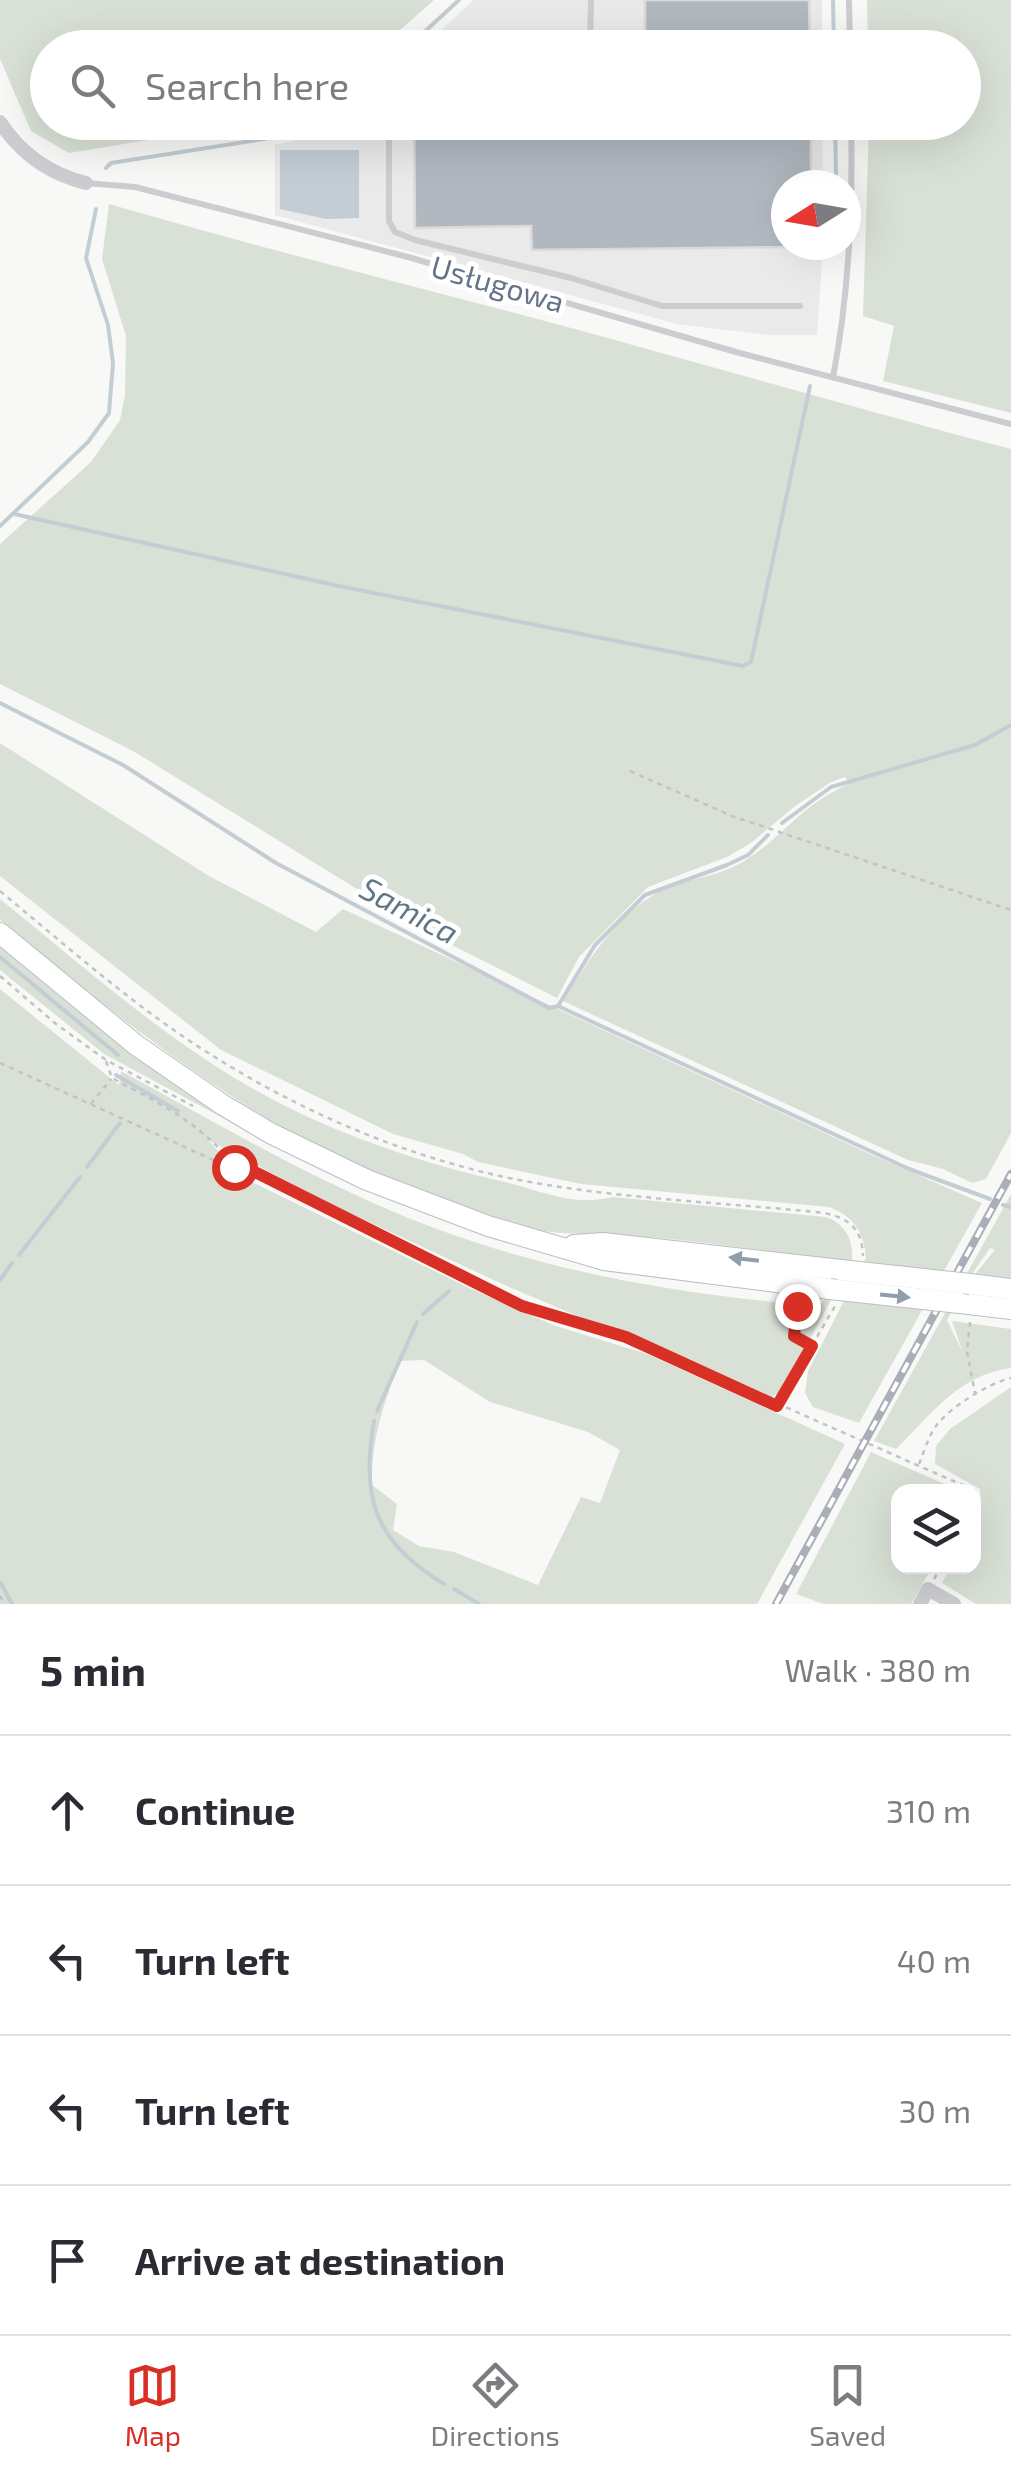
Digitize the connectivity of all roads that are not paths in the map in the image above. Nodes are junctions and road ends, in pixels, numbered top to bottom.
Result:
1 (591, 0) edge
2 (849, 0) edge
3 (590, 30) edge
4 (850, 30) edge
5 (0, 122) edge
6 (389, 140) edge
7 (851, 140) edge
8 (86, 183) joint
9 (800, 306) dead end
10 (833, 377) junction
11 (1011, 424) edge
12 (0, 933) edge
13 (1011, 1289) edge
14 (967, 1303) junction
15 (1011, 1309) edge
16 (920, 1604) edge
17 (954, 1604) edge

1 - 3 lane
2 - 4 lane
5 - 8 street, Usługowa
6 - 9 lane
7 - 10 lane
8 - 10 lane, Usługowa
10 - 11 lane, Usługowa
12 - 14 main road, bridge
13 - 14 main road
14 - 15 main road
16 - 17 street

